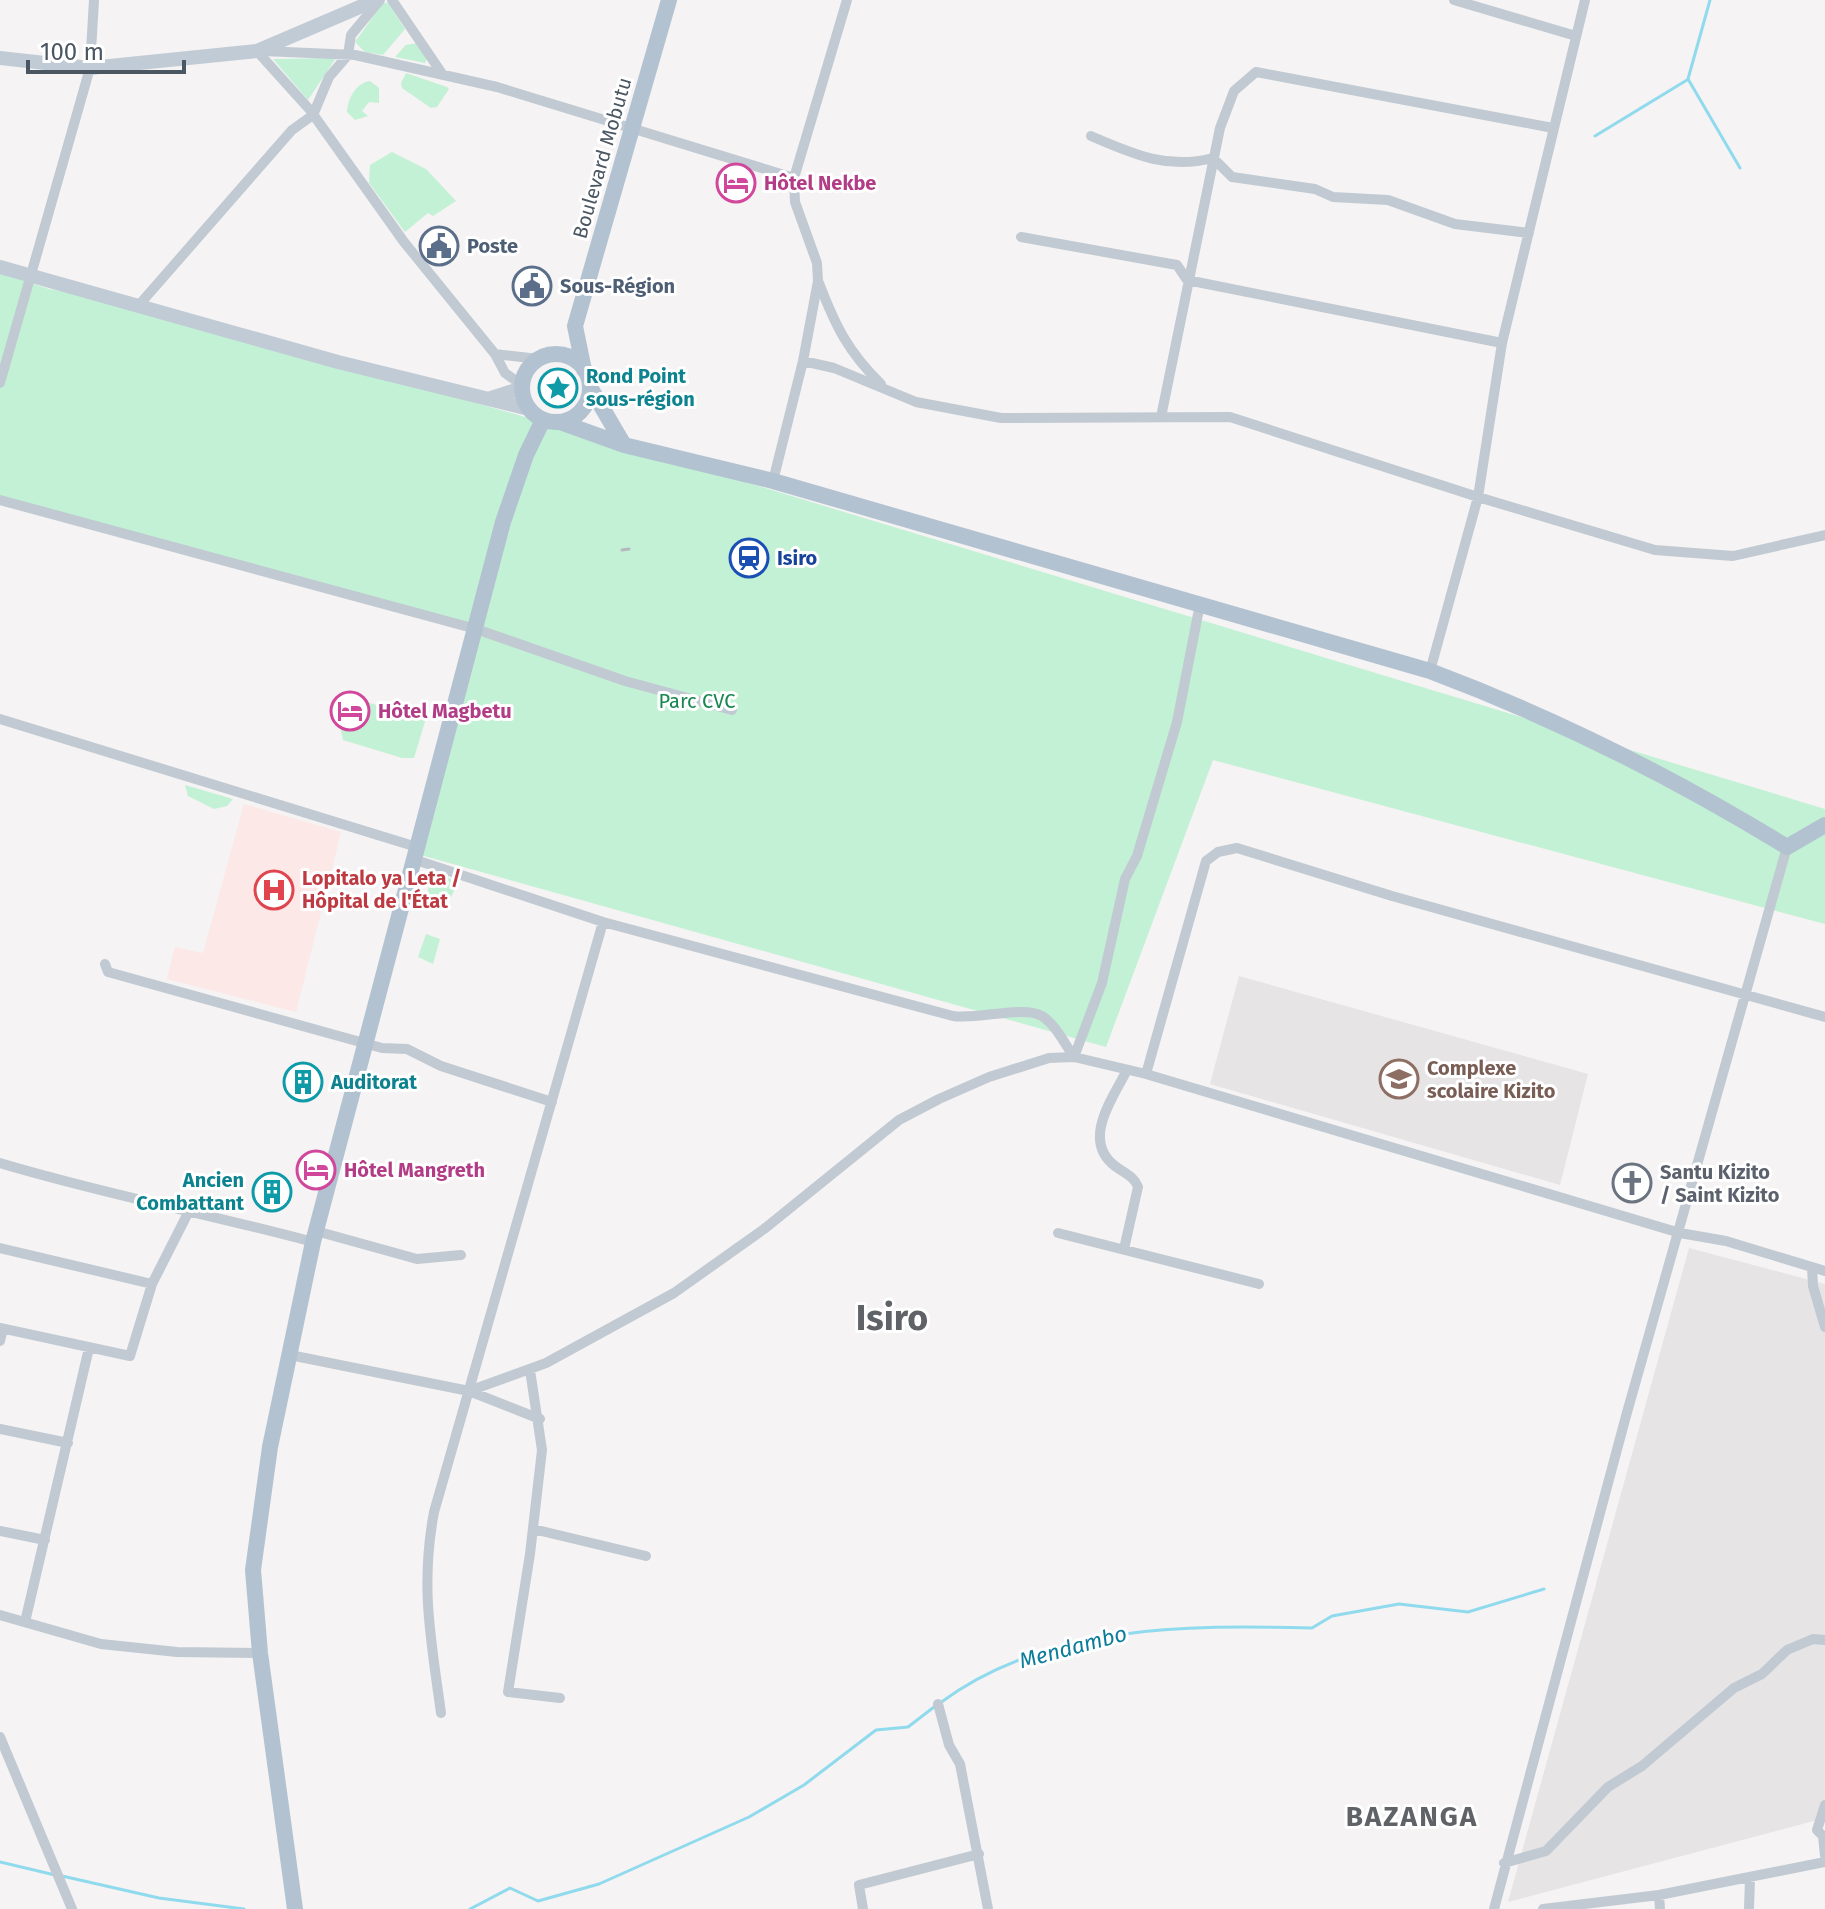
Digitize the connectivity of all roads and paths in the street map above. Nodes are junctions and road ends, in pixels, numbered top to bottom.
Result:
1 (94, 0) edge
2 (378, 0) edge
3 (392, 0) edge
4 (669, 0) edge
5 (847, 0) edge
6 (1454, 0) edge
7 (1585, 0) edge
8 (1576, 36) junction
9 (257, 51) junction
10 (348, 55) junction
11 (0, 58) edge
12 (90, 68) junction
13 (443, 75) junction
14 (313, 115) junction
15 (632, 126) junction
16 (1553, 128) junction
17 (1091, 136) dead end
18 (1213, 158) junction
19 (794, 178) junction
20 (1529, 233) junction
21 (1021, 237) dead end
22 (0, 267) edge
23 (29, 275) junction
24 (1187, 280) junction
25 (818, 281) junction
26 (139, 305) junction
27 (575, 326) junction
28 (1502, 343) junction
29 (495, 354) junction
30 (543, 357) junction
31 (803, 361) junction
32 (584, 370) junction
33 (0, 383) edge
34 (522, 386) junction
35 (590, 387) junction
36 (884, 387) junction
37 (488, 399) junction
38 (529, 409) junction
39 (1161, 417) junction
40 (552, 421) junction
41 (624, 445) junction
42 (773, 481) junction
43 (1478, 497) junction
44 (0, 500) edge
45 (1825, 535) edge
46 (1200, 604) junction
47 (476, 629) junction
48 (1430, 671) junction
49 (732, 710) dead end
50 (0, 719) edge
51 (1825, 825) edge
52 (1787, 847) junction
53 (418, 854) junction
54 (603, 922) junction
55 (105, 964) dead end
56 (1744, 996) junction
57 (1825, 1017) edge
58 (367, 1043) junction
59 (1074, 1057) junction
60 (1127, 1070) junction
61 (1146, 1074) junction
62 (552, 1102) junction
63 (0, 1163) edge
64 (190, 1209) junction
65 (1058, 1233) dead end
66 (1680, 1233) junction
67 (314, 1237) junction
68 (0, 1248) edge
69 (1124, 1249) junction
70 (461, 1255) dead end
71 (1812, 1267) junction
72 (1825, 1271) edge
73 (152, 1284) junction
74 (1259, 1284) dead end
75 (1825, 1327) edge
76 (2, 1328) edge
77 (0, 1341) edge
78 (89, 1348) junction
79 (290, 1355) junction
80 (530, 1370) junction
81 (469, 1391) junction
82 (540, 1419) junction
83 (0, 1429) edge
84 (68, 1443) junction
85 (533, 1529) junction
86 (0, 1531) edge
87 (45, 1540) junction
88 (646, 1556) dead end
89 (0, 1615) edge
90 (25, 1622) junction
91 (1825, 1640) edge
92 (260, 1653) junction
93 (560, 1698) dead end
94 (938, 1704) dead end
95 (441, 1713) dead end
96 (0, 1737) edge
97 (1825, 1805) edge
98 (979, 1854) junction
99 (1825, 1859) edge
100 (1504, 1863) junction
101 (1750, 1878) junction
102 (1659, 1895) junction
103 (1579, 1907) edge
104 (72, 1909) edge
105 (295, 1909) edge
106 (863, 1909) edge
107 (988, 1909) edge
108 (1494, 1909) edge
109 (1543, 1909) edge
110 (1660, 1909) edge
111 (1749, 1909) edge

1 - 12 street
2 - 9 main road
2 - 10 street
3 - 13 street
4 - 15 main road, Boulevard Mobutu
5 - 19 street
6 - 8 street
7 - 8 street
8 - 16 street
9 - 10 street
9 - 12 main road
9 - 14 street
10 - 13 street
10 - 14 street
11 - 12 main road
12 - 23 street
13 - 15 street
14 - 26 street
14 - 29 street
15 - 19 street
15 - 27 main road, Boulevard Mobutu
16 - 18 street
16 - 20 street
17 - 18 street
18 - 20 street
18 - 24 street
19 - 25 street
20 - 28 street
21 - 24 street
22 - 23 main road
23 - 26 main road
23 - 33 street
24 - 28 street
24 - 39 street
25 - 31 street
25 - 36 street
26 - 37 main road
27 - 30 main road
27 - 32 main road
28 - 43 street
29 - 30 street
29 - 34 street
30 - 32 main road
30 - 34 main road
31 - 36 street
31 - 42 street
32 - 35 main road
34 - 37 main road
34 - 38 main road
35 - 40 main road
35 - 41 main road
36 - 39 street
37 - 38 main road
38 - 40 main road
39 - 43 street
40 - 41 main road
40 - 47 main road
41 - 42 main road
42 - 46 main road
43 - 45 street
43 - 48 street
44 - 47 street
46 - 48 main road
46 - 59 street
47 - 49 street
47 - 53 main road
48 - 52 main road
50 - 53 street
51 - 52 main road
52 - 56 street
53 - 54 street
53 - 58 main road
54 - 59 street
54 - 62 street
55 - 58 street
56 - 57 street
56 - 61 street
56 - 66 street
58 - 62 street
58 - 67 main road
59 - 60 street
59 - 80 street
60 - 61 street
60 - 69 street
61 - 66 street
62 - 81 street
63 - 64 street
64 - 67 street
64 - 73 street
65 - 69 street
66 - 71 street
66 - 100 street
67 - 70 street
67 - 79 main road
68 - 73 street
69 - 74 street
71 - 72 street
71 - 75 street
73 - 78 street
76 - 77 street
76 - 78 street
78 - 84 street
79 - 81 street
79 - 92 main road
80 - 81 street
80 - 82 street
81 - 82 street
81 - 95 street
82 - 85 street
83 - 84 street
84 - 87 street
85 - 88 street
85 - 93 street
86 - 87 street
87 - 90 street
89 - 90 street
90 - 92 street
91 - 100 street
92 - 105 main road
94 - 98 street
96 - 104 street
97 - 99 street
98 - 106 street
98 - 107 street
99 - 101 street
100 - 108 street
101 - 102 street
101 - 111 street
102 - 103 street
102 - 110 street
103 - 109 street

